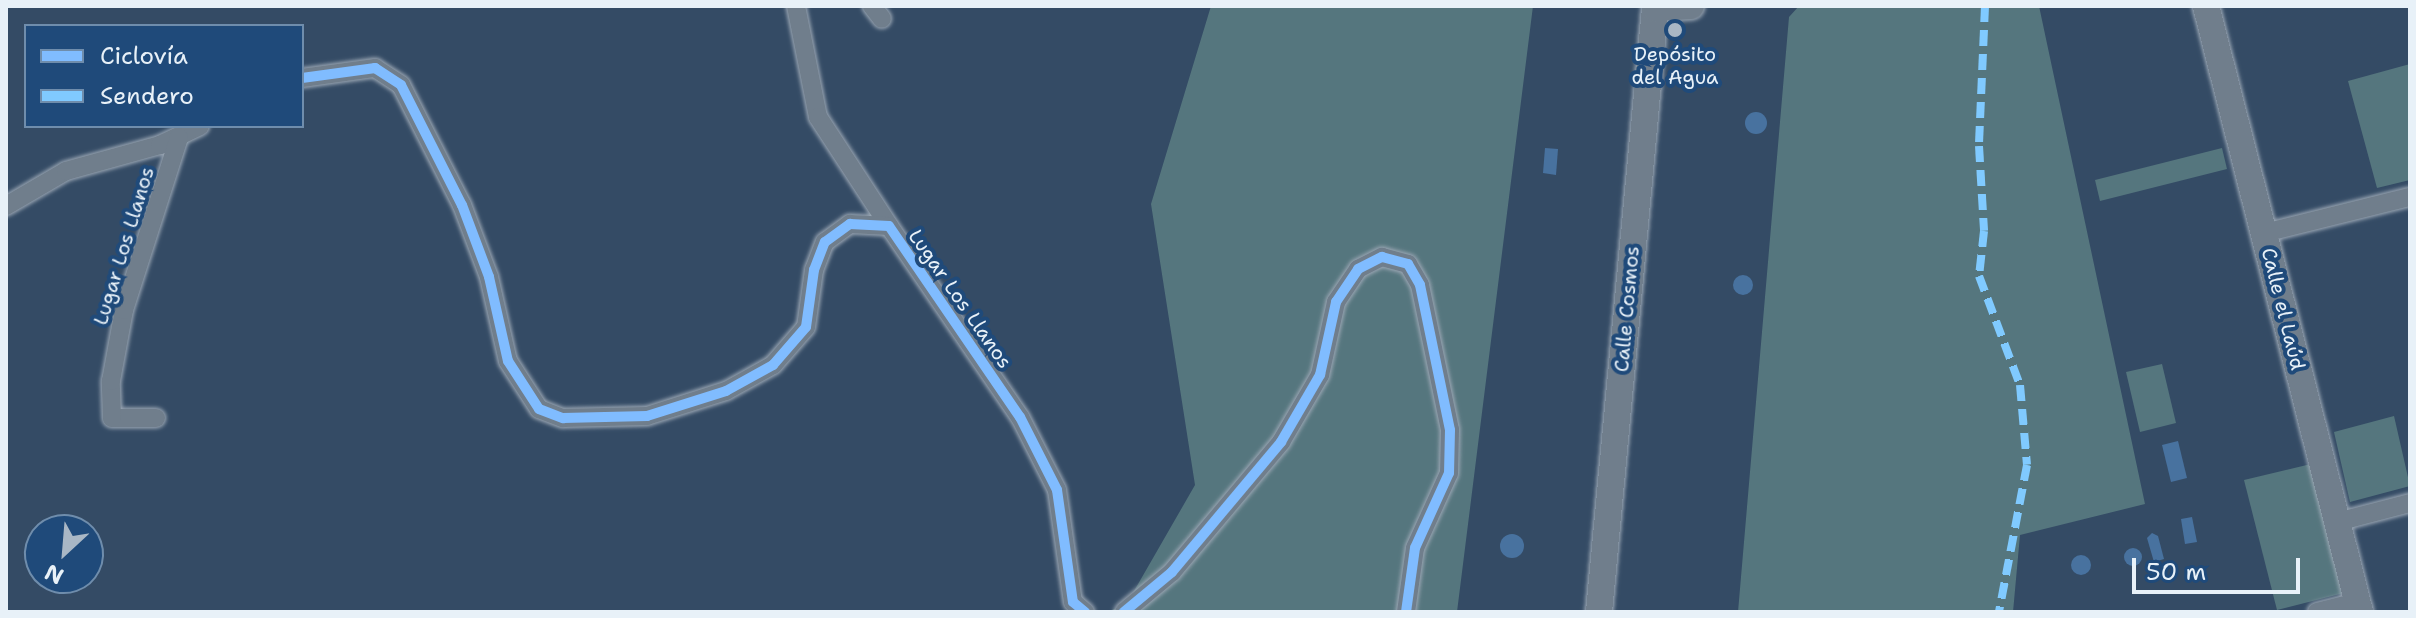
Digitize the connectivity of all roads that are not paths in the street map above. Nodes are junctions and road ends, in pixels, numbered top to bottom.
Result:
1 (796, 6) edge
2 (1691, 6) edge
3 (2206, 6) edge
4 (1655, 7) edge
5 (304, 78) edge
6 (196, 128) edge
7 (179, 138) junction
8 (2410, 197) edge
9 (6, 206) edge
10 (889, 226) junction
11 (2264, 233) junction
12 (156, 418) dead end
13 (2410, 503) edge
14 (2337, 522) junction
15 (2359, 607) edge
16 (1085, 612) edge
17 (1124, 612) edge
18 (1406, 612) edge
19 (1599, 612) edge
20 (2317, 612) edge

1 - 10 street, Lugar Los Llanos
2 - 4 street
3 - 11 street, Calle el Laúd
4 - 19 street, Calle Cosmos
5 - 10 street, Lugar Los Llanos
6 - 7 street, Lugar Los Llanos
7 - 9 street, Lugar Los Llanos
7 - 12 street, Lugar Los Llanos
8 - 11 street
10 - 16 street, Lugar Los Llanos
11 - 14 street, Calle el Laúd
13 - 14 street
14 - 15 street, Calle el Laúd
15 - 20 street
17 - 18 street

